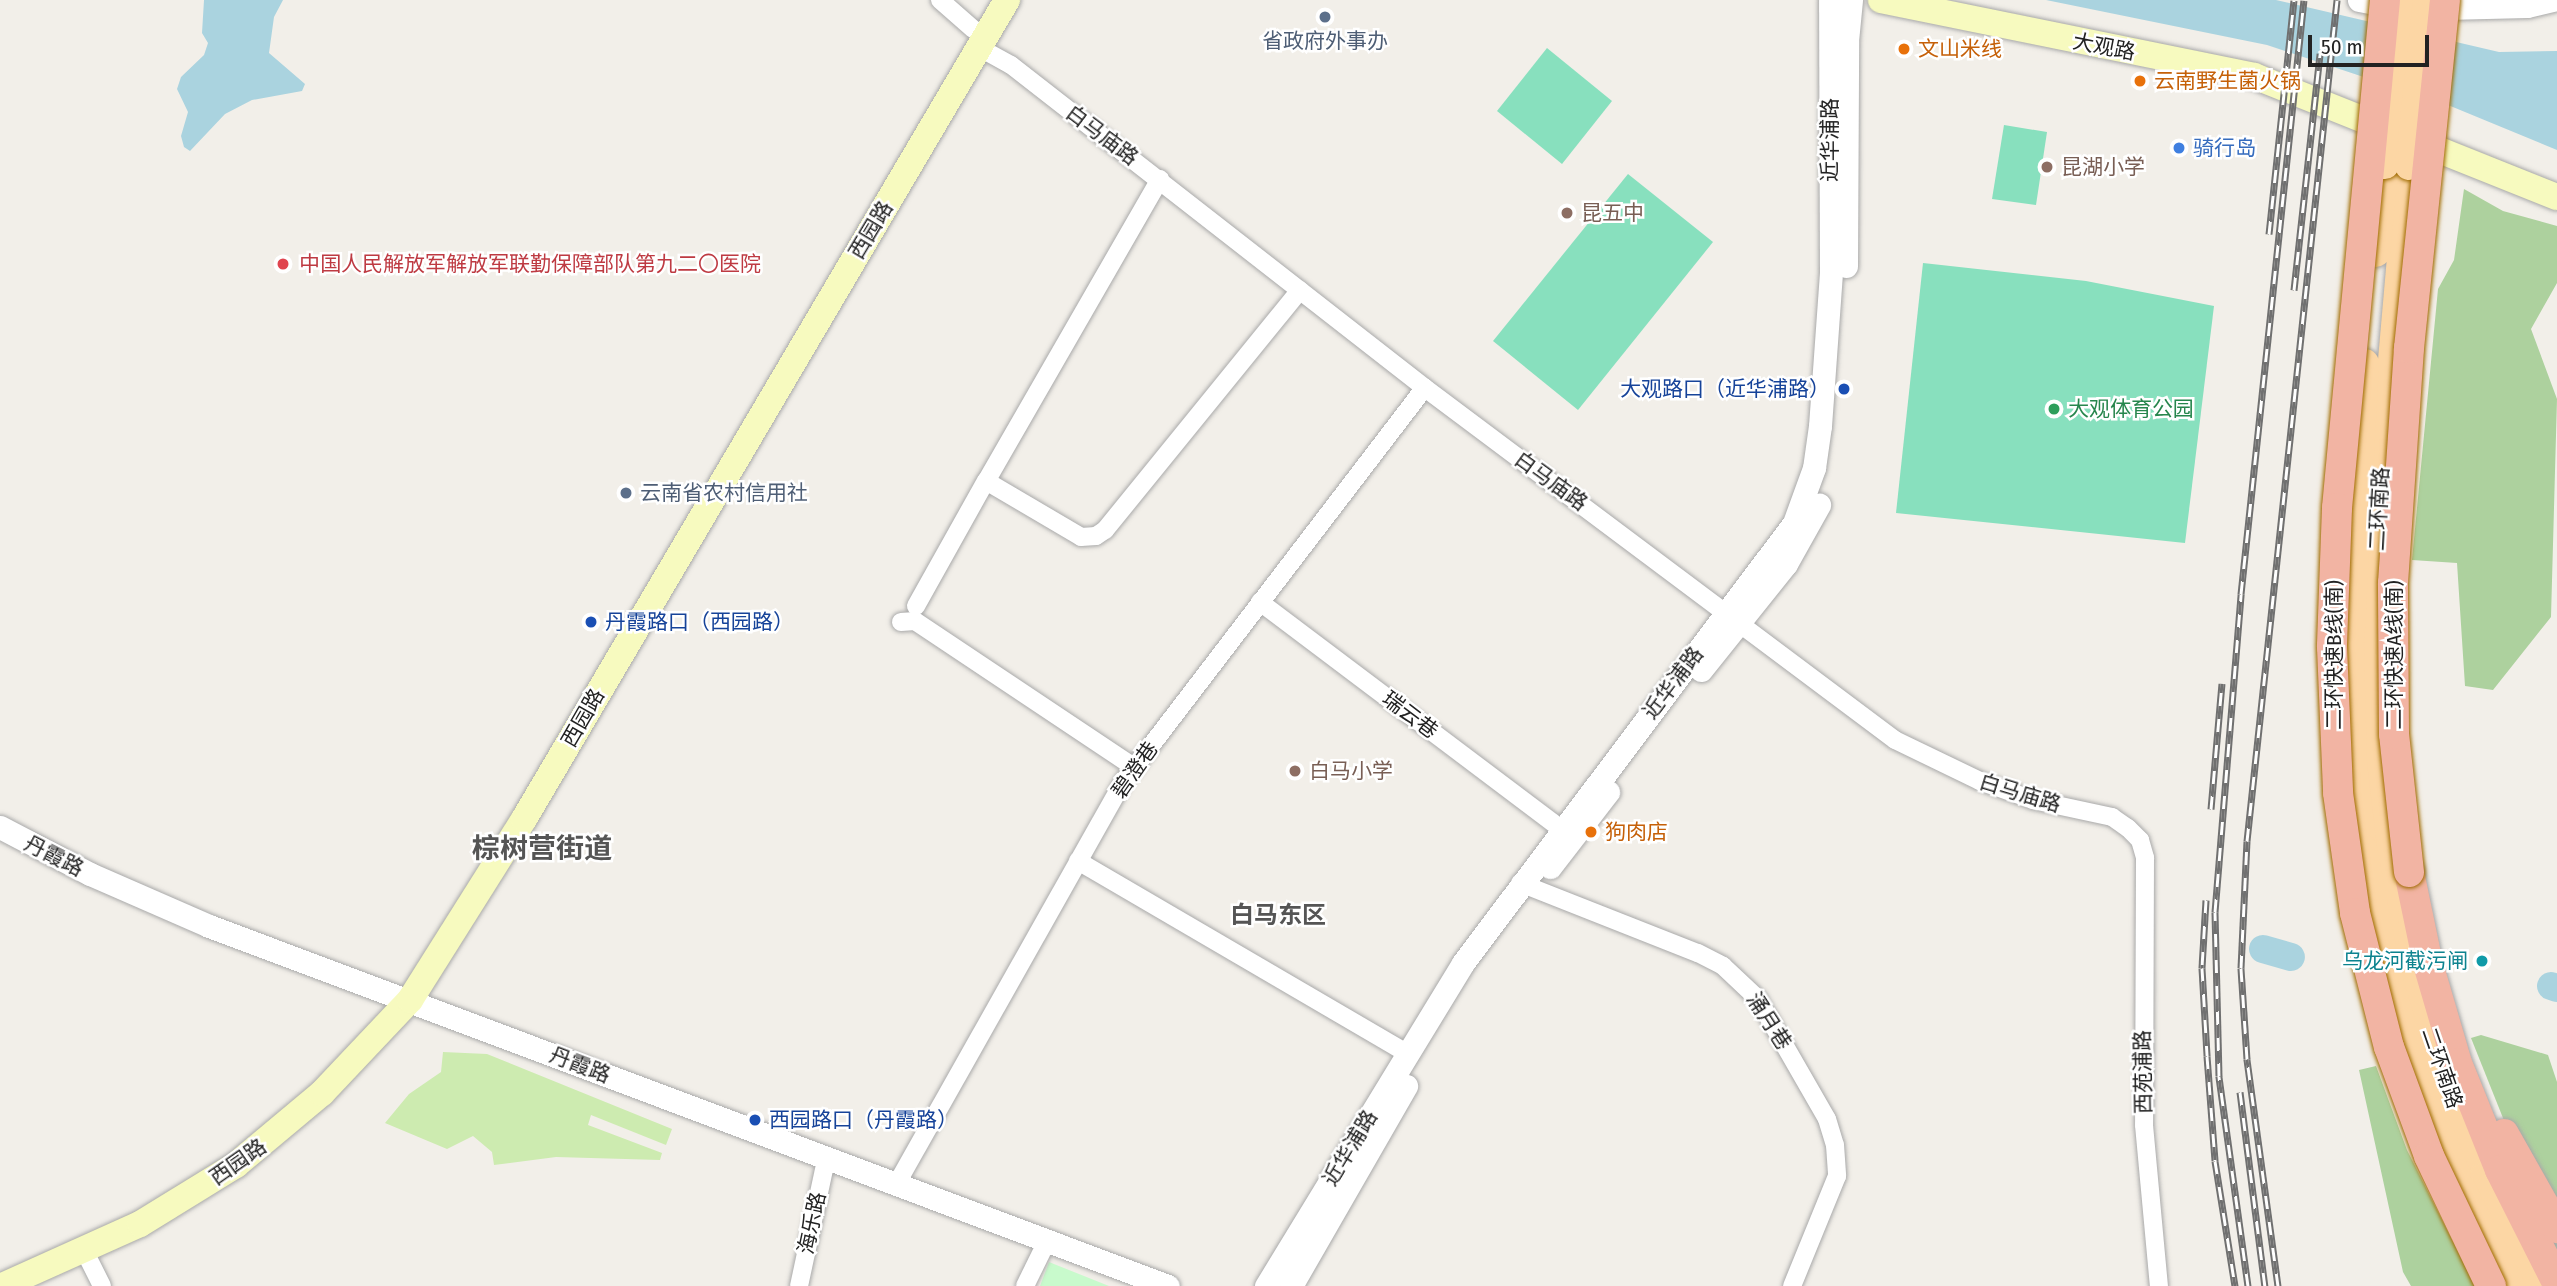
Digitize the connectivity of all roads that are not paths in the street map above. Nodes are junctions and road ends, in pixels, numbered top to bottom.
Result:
1 (940, 0) edge
2 (989, 0) edge
3 (1007, 0) edge
4 (1830, 0) edge
5 (1851, 0) edge
6 (1881, 0) edge
7 (2359, 0) edge
8 (2385, 0) edge
9 (2403, 0) edge
10 (2427, 0) edge
11 (2445, 0) edge
12 (2552, 0) edge
13 (2476, 4) edge
14 (976, 38) junction
15 (2397, 166) junction
16 (1160, 179) junction
17 (2557, 197) edge
18 (1300, 290) junction
19 (1425, 388) junction
20 (986, 481) junction
21 (1260, 602) junction
22 (916, 606) dead end
23 (1733, 616) junction
24 (901, 622) dead end
25 (1134, 767) junction
26 (0, 827) edge
27 (1560, 828) junction
28 (2145, 858) joint
29 (1079, 861) junction
30 (2409, 872) junction
31 (1527, 887) junction
32 (402, 997) junction
33 (1408, 1054) junction
34 (826, 1160) junction
35 (896, 1185) junction
36 (2557, 1228) edge
37 (1047, 1241) junction
38 (84, 1250) junction
39 (0, 1270) edge
40 (2557, 1283) edge
41 (2, 1286) edge
42 (102, 1286) edge
43 (799, 1286) edge
44 (1025, 1286) edge
45 (1168, 1286) edge
46 (1266, 1286) edge
47 (1291, 1286) edge
48 (1792, 1286) edge
49 (2159, 1286) edge
50 (2491, 1286) edge
51 (2511, 1286) edge
52 (2538, 1286) edge

1 - 14 street, 白马庙路
2 - 14 main road, 西园路
3 - 14 main road, 西园路
4 - 23 street, 近华浦路
5 - 23 street, 近华浦路
6 - 17 main road, 大观路
7 - 13 street
8 - 50 highway, 二环快速B线(南), bridge
9 - 15 main road, 二环南路, bridge
10 - 15 main road, 二环南路, bridge
11 - 30 highway, 二环快速A线(南), bridge
12 - 13 street
14 - 16 street, 白马庙路
14 - 32 main road, 西园路
15 - 51 main road, 二环南路
15 - 52 main road, 二环南路
16 - 18 street, 白马庙路
16 - 20 street
18 - 19 street, 白马庙路
18 - 20 street
19 - 21 street, 碧澄巷
19 - 23 street, 白马庙路
20 - 22 street
21 - 25 street, 碧澄巷
21 - 27 street, 瑞云巷
23 - 27 street, 近华浦路
23 - 28 street, 白马庙路
23 - 31 street, 近华浦路
24 - 25 street
25 - 29 street, 碧澄巷
26 - 32 street, 丹霞路
27 - 31 street, 近华浦路
28 - 49 street, 西苑浦路
29 - 33 street
29 - 35 street, 碧澄巷
30 - 36 highway
30 - 40 highway, 二环快速A线(南)
31 - 33 street, 近华浦路
31 - 47 street, 近华浦路
31 - 48 street, 涌月巷
32 - 34 street, 丹霞路
32 - 38 main road, 西园路
32 - 39 main road, 西园路
33 - 46 street, 近华浦路
34 - 35 street, 丹霞路
34 - 43 street, 海乐路
35 - 37 street, 丹霞路
37 - 44 street
37 - 45 street, 丹霞路
38 - 41 main road, 西园路
38 - 42 street

